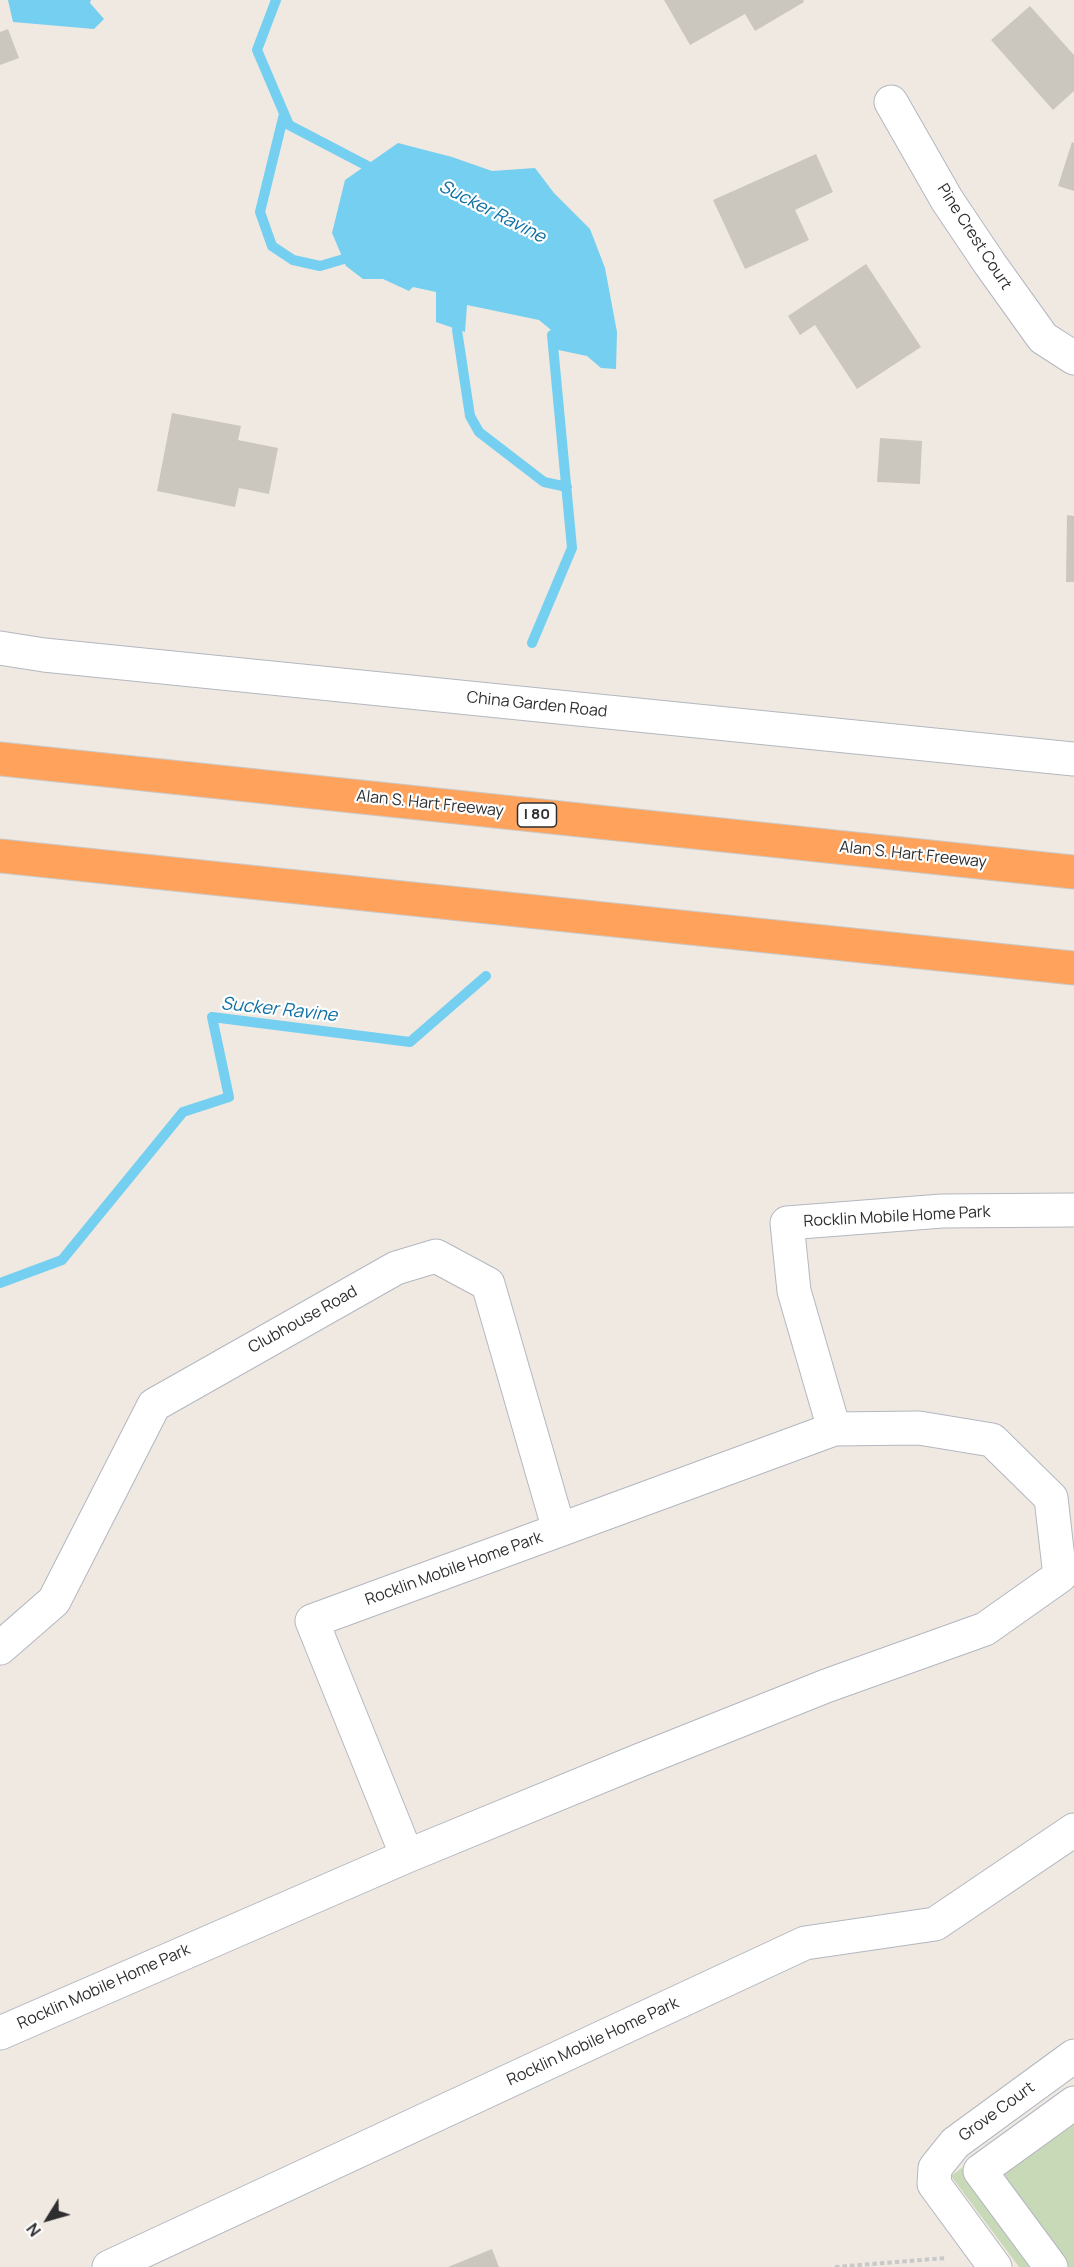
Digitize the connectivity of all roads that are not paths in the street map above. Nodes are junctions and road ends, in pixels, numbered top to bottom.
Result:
1 (891, 102) dead end
2 (1074, 358) edge
3 (0, 648) edge
4 (0, 759) edge
5 (1074, 759) edge
6 (0, 856) edge
7 (1074, 872) edge
8 (1074, 968) edge
9 (1074, 1210) edge
10 (834, 1429) junction
11 (559, 1530) junction
12 (1067, 1586) edge
13 (0, 1648) edge
14 (1074, 1830) edge
15 (407, 1856) junction
16 (0, 2033) edge
17 (1074, 2056) edge
18 (1074, 2103) edge
19 (990, 2261) edge
20 (110, 2267) edge
21 (1051, 2267) edge

1 - 2 street, Pine Crest Court
3 - 5 street, China Garden Road
4 - 7 highway, Alan S. Hart Freeway / I 80
6 - 8 highway
9 - 10 street, Rocklin Mobile Home Park
10 - 11 street, Rocklin Mobile Home Park
10 - 12 street, Rocklin Mobile Home Park
11 - 13 street, Clubhouse Road
11 - 15 street, Rocklin Mobile Home Park
12 - 15 street, Rocklin Mobile Home Park
14 - 20 street, Rocklin Mobile Home Park
15 - 16 street, Rocklin Mobile Home Park
17 - 19 street, Grove Court
18 - 21 street

